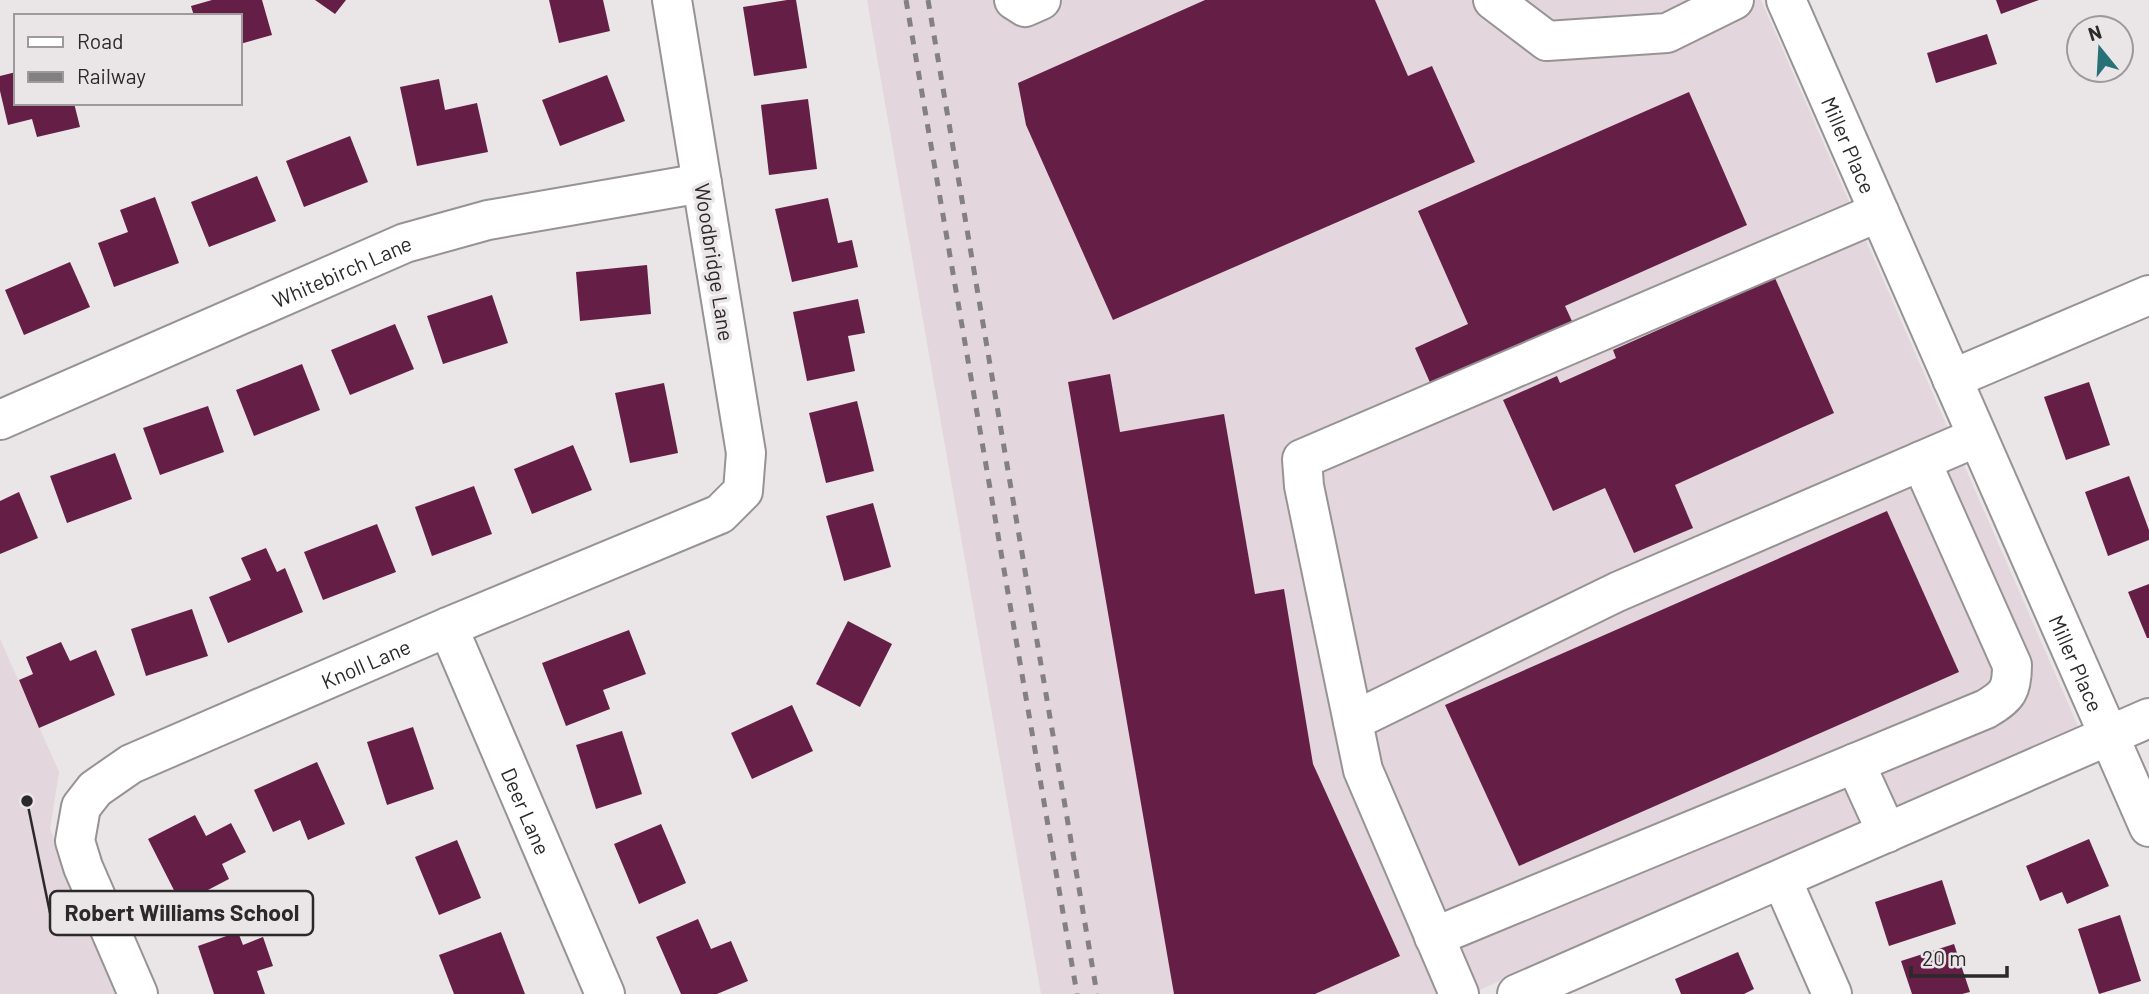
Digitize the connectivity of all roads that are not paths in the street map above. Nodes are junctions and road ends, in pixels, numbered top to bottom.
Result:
1 (672, 0) edge
2 (1014, 0) edge
3 (1041, 0) edge
4 (1493, 0) edge
5 (1734, 0) edge
6 (1786, 0) edge
7 (702, 183) junction
8 (1879, 212) junction
9 (2149, 295) edge
10 (1952, 379) junction
11 (0, 420) edge
12 (1978, 437) junction
13 (1921, 461) junction
14 (720, 514) joint
15 (448, 627) junction
16 (2149, 718) edge
17 (1353, 721) junction
18 (2109, 736) junction
19 (1855, 763) junction
20 (2149, 827) edge
21 (1887, 833) junction
22 (1782, 880) junction
23 (1434, 937) junction
24 (138, 994) edge
25 (605, 994) edge
26 (1459, 994) edge
27 (1517, 994) edge
28 (1832, 994) edge

1 - 7 street, Woodbridge Lane
2 - 3 street
4 - 5 street
6 - 8 street, Miller Place
7 - 11 street, Whitebirch Lane
7 - 14 street, Woodbridge Lane
8 - 10 street, Miller Place
8 - 17 street
9 - 10 street
10 - 12 street, Miller Place
12 - 13 street
12 - 18 street, Miller Place
13 - 17 street
13 - 19 street
14 - 15 street, Knoll Lane
15 - 24 street, Knoll Lane
15 - 25 street, Deer Lane
16 - 18 street
17 - 23 street
18 - 20 street
18 - 21 street, Miller Place
19 - 21 street
19 - 23 street
21 - 22 street, Miller Place
22 - 27 street, Miller Place
22 - 28 street
23 - 26 street

